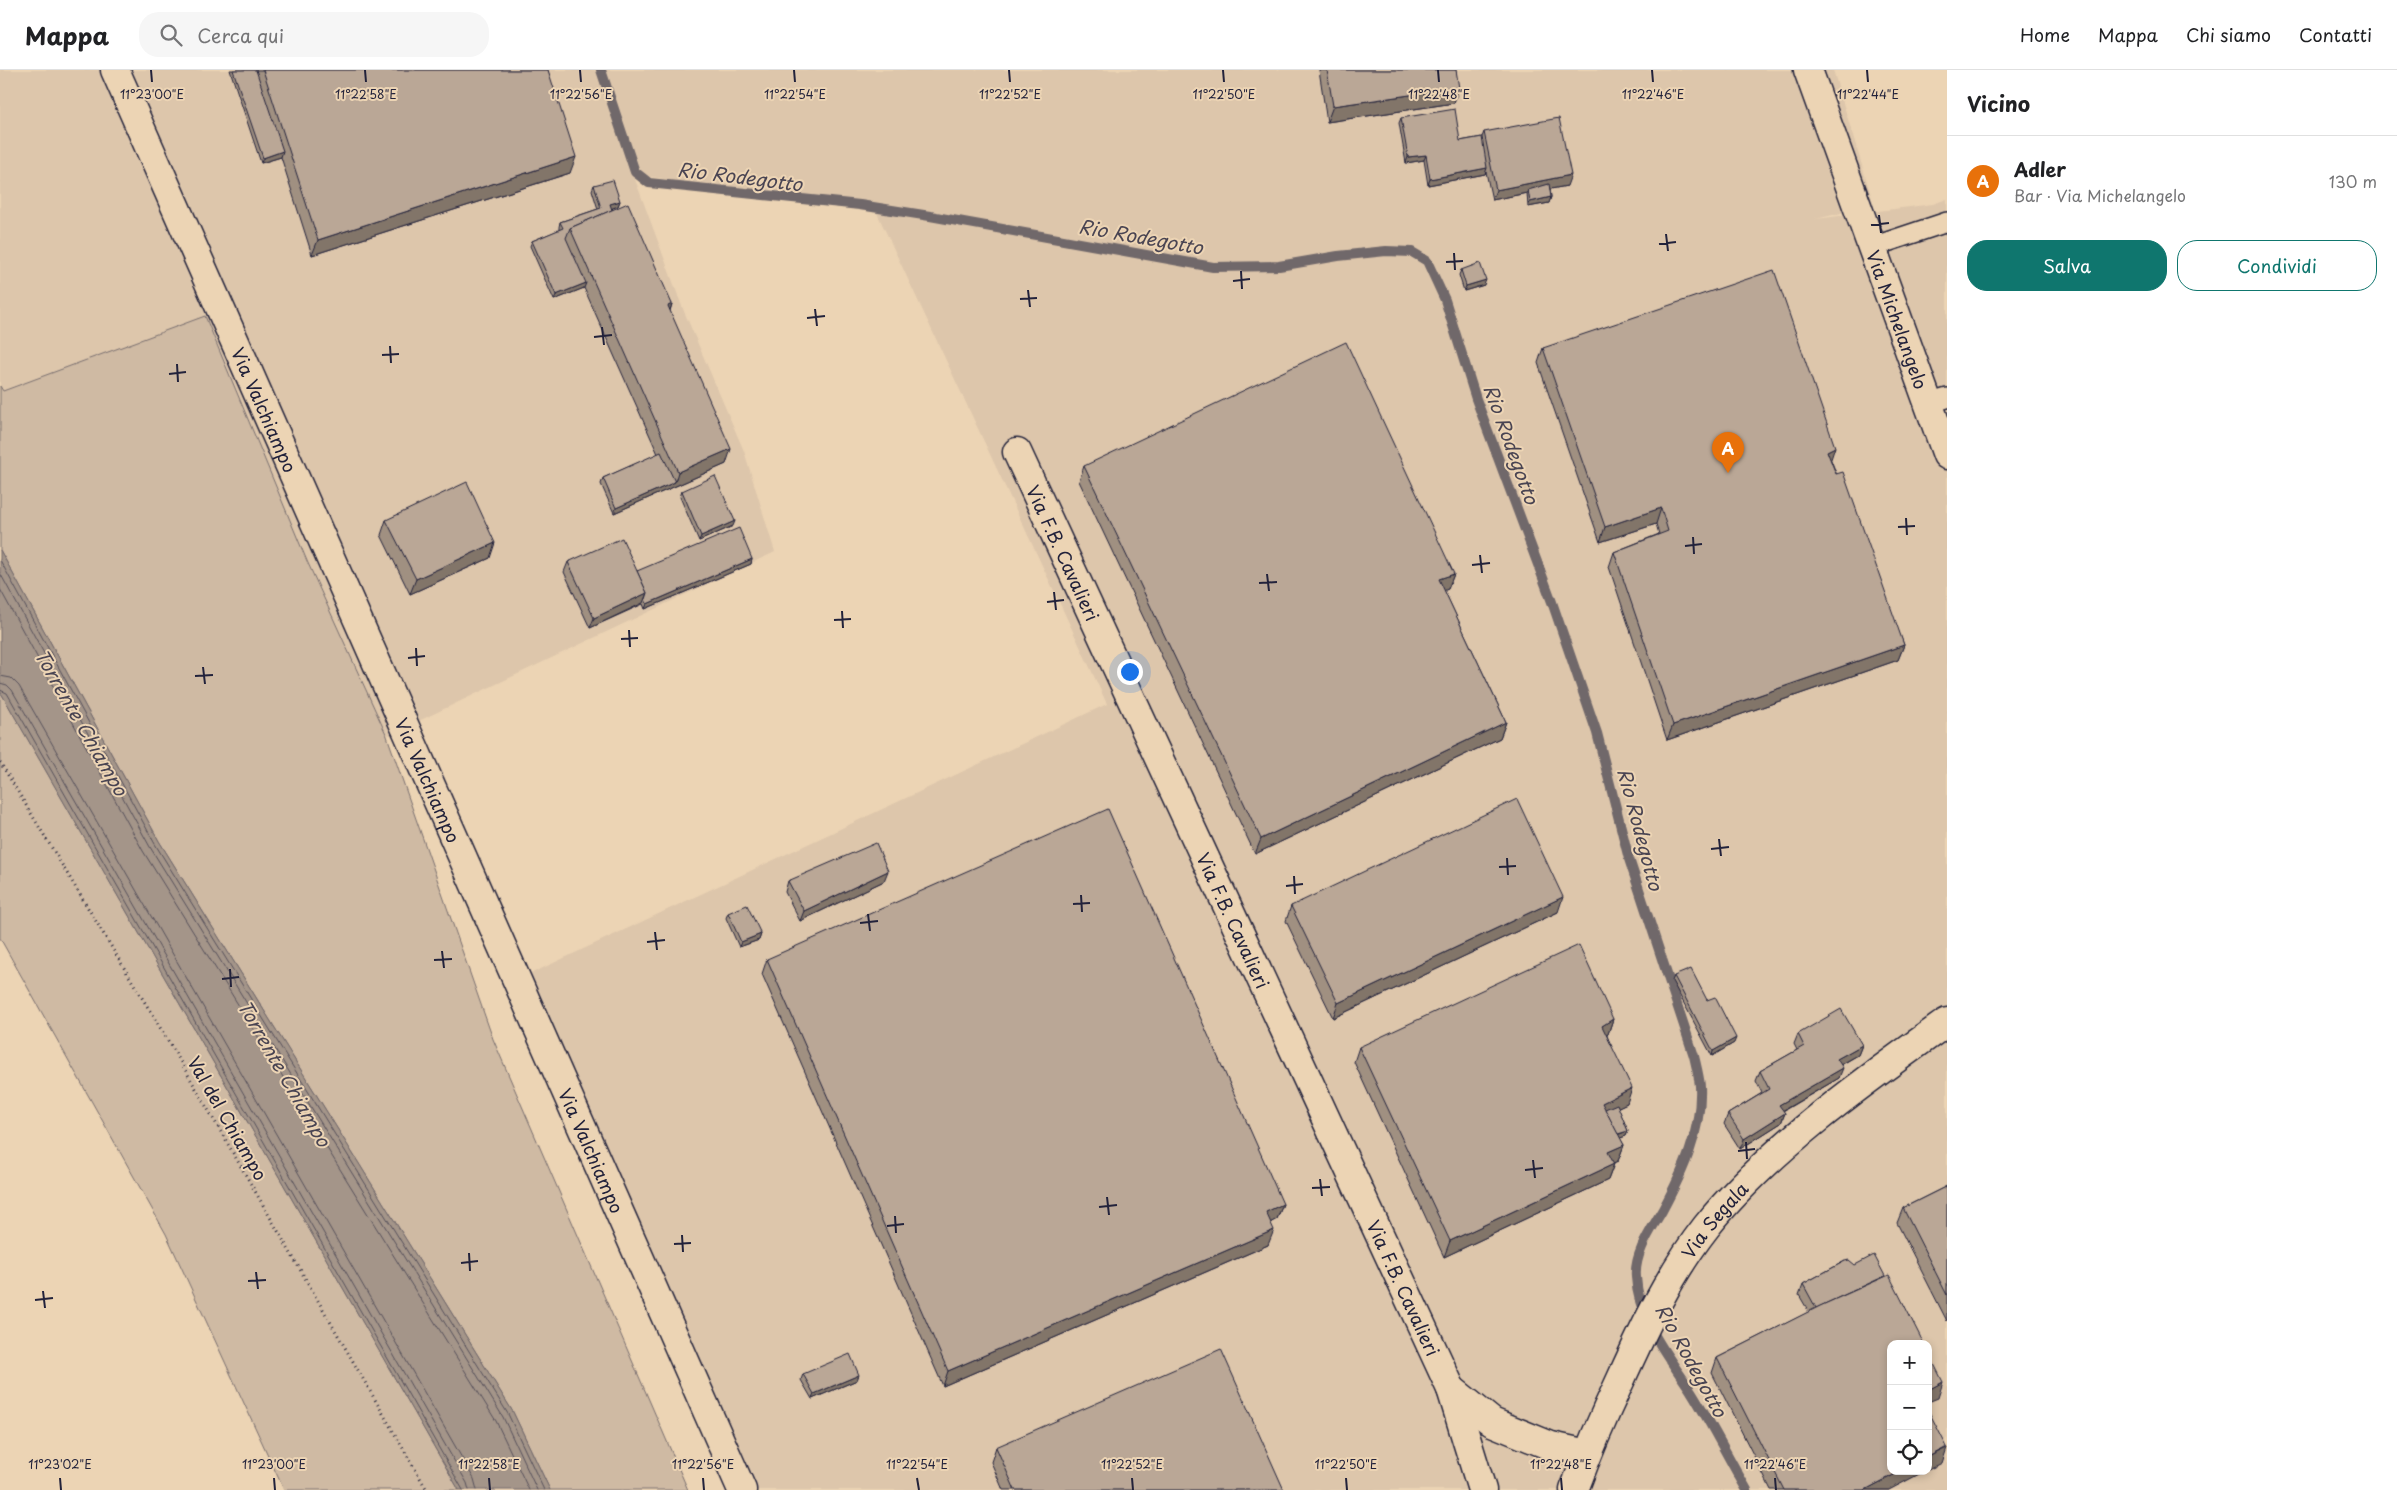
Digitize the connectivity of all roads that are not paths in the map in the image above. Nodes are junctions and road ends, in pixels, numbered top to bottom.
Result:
1 (115, 70) edge
2 (1808, 70) edge
3 (1947, 222) edge
4 (1872, 247) junction
5 (1937, 401) edge
6 (1017, 452) dead end
7 (1947, 455) edge
8 (1947, 1022) edge
9 (1451, 1389) junction
10 (1587, 1454) junction
11 (742, 1490) edge
12 (1482, 1490) edge
13 (1574, 1490) edge

1 - 11 street, Via Valchiampo
2 - 4 street, Via Michelangelo
3 - 4 lane
4 - 5 street, Via Michelangelo
5 - 7 street, Via Michelangelo
6 - 9 street, Via F.B. Cavalieri
8 - 10 street, Via Segala
9 - 10 street, Via F.B. Cavalieri
9 - 12 street, Via F.B. Cavalieri
10 - 13 street, Via Segala

